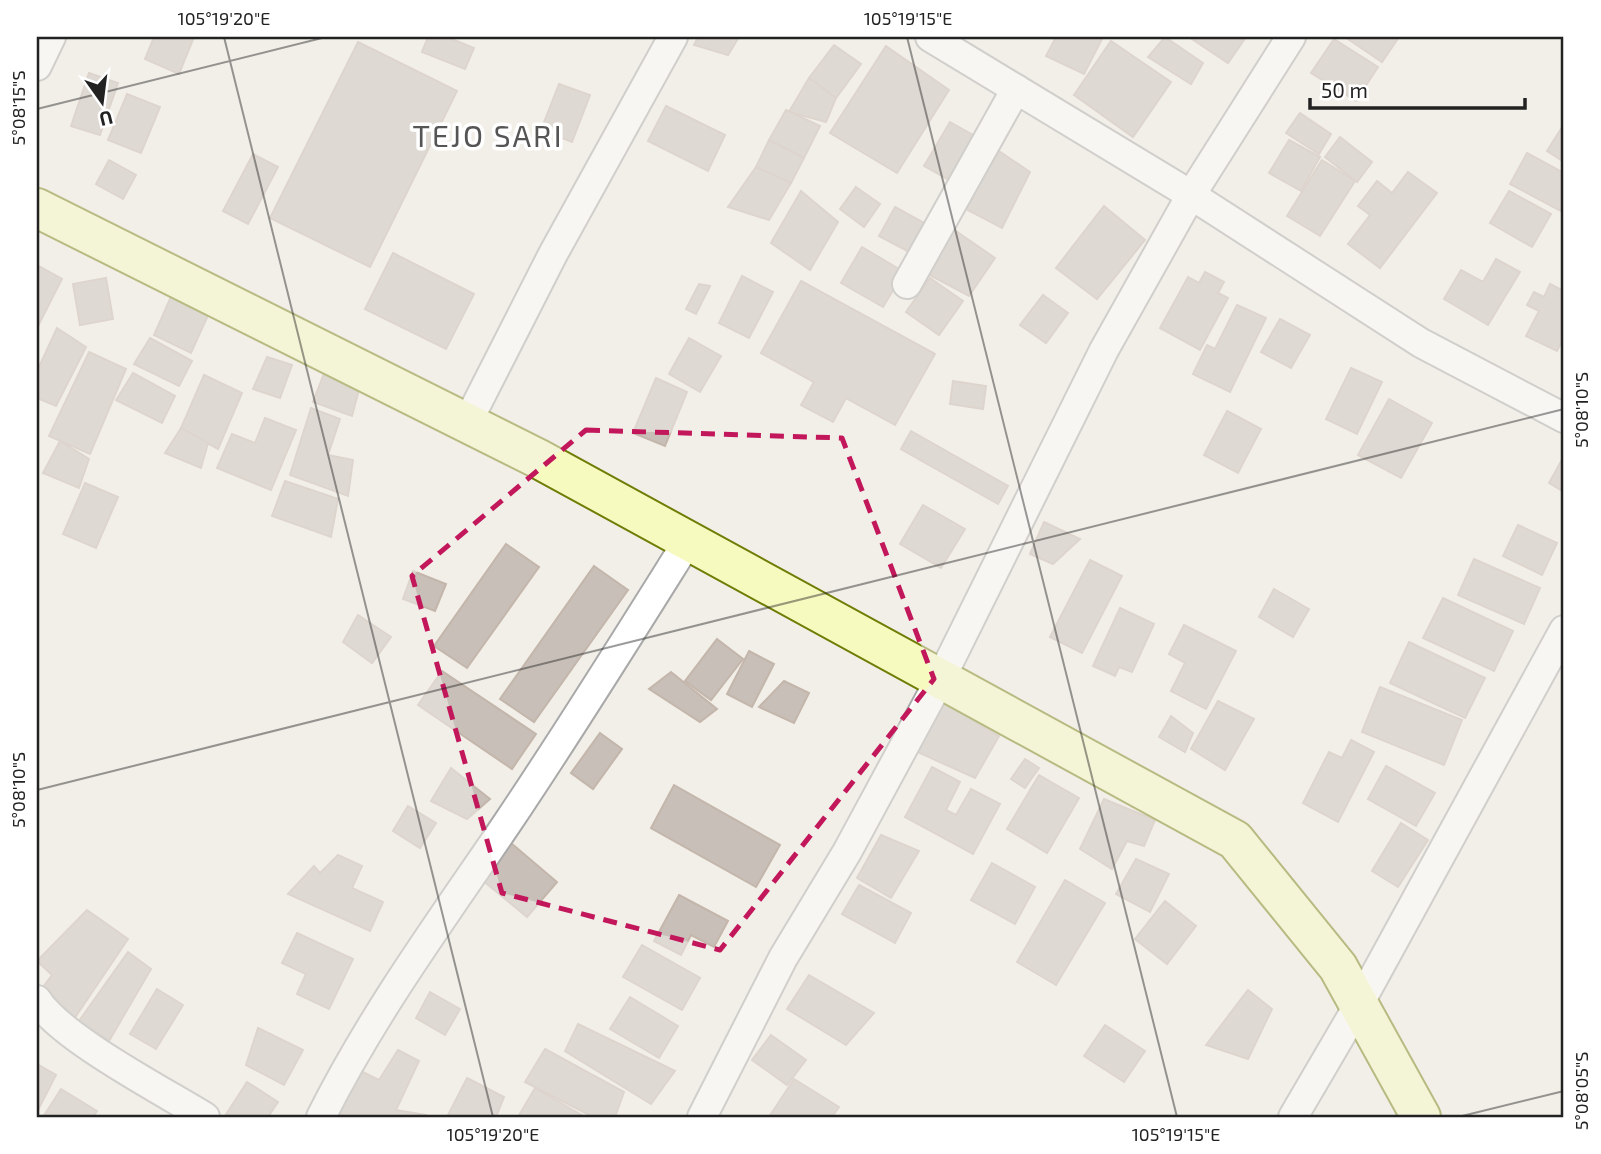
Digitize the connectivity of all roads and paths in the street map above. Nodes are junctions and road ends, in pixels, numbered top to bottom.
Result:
1 (51, 37) edge
2 (673, 37) edge
3 (930, 37) edge
4 (1291, 37) edge
5 (37, 66) edge
6 (1016, 89) junction
7 (1191, 195) junction
8 (37, 208) edge
9 (907, 284) dead end
10 (1564, 418) edge
11 (467, 423) junction
12 (688, 541) junction
13 (1564, 630) edge
14 (941, 678) junction
15 (37, 1000) edge
16 (1358, 1006) junction
17 (205, 1117) edge
18 (321, 1117) edge
19 (702, 1117) edge
20 (1293, 1117) edge
21 (1420, 1117) edge

1 - 5 street
2 - 11 street
3 - 6 street
4 - 7 street
6 - 7 street
6 - 9 street
7 - 10 street
7 - 14 street
8 - 11 street
11 - 12 street
12 - 14 street
12 - 18 street
13 - 16 street
14 - 16 street
14 - 19 street
15 - 17 street
16 - 20 street
16 - 21 street

